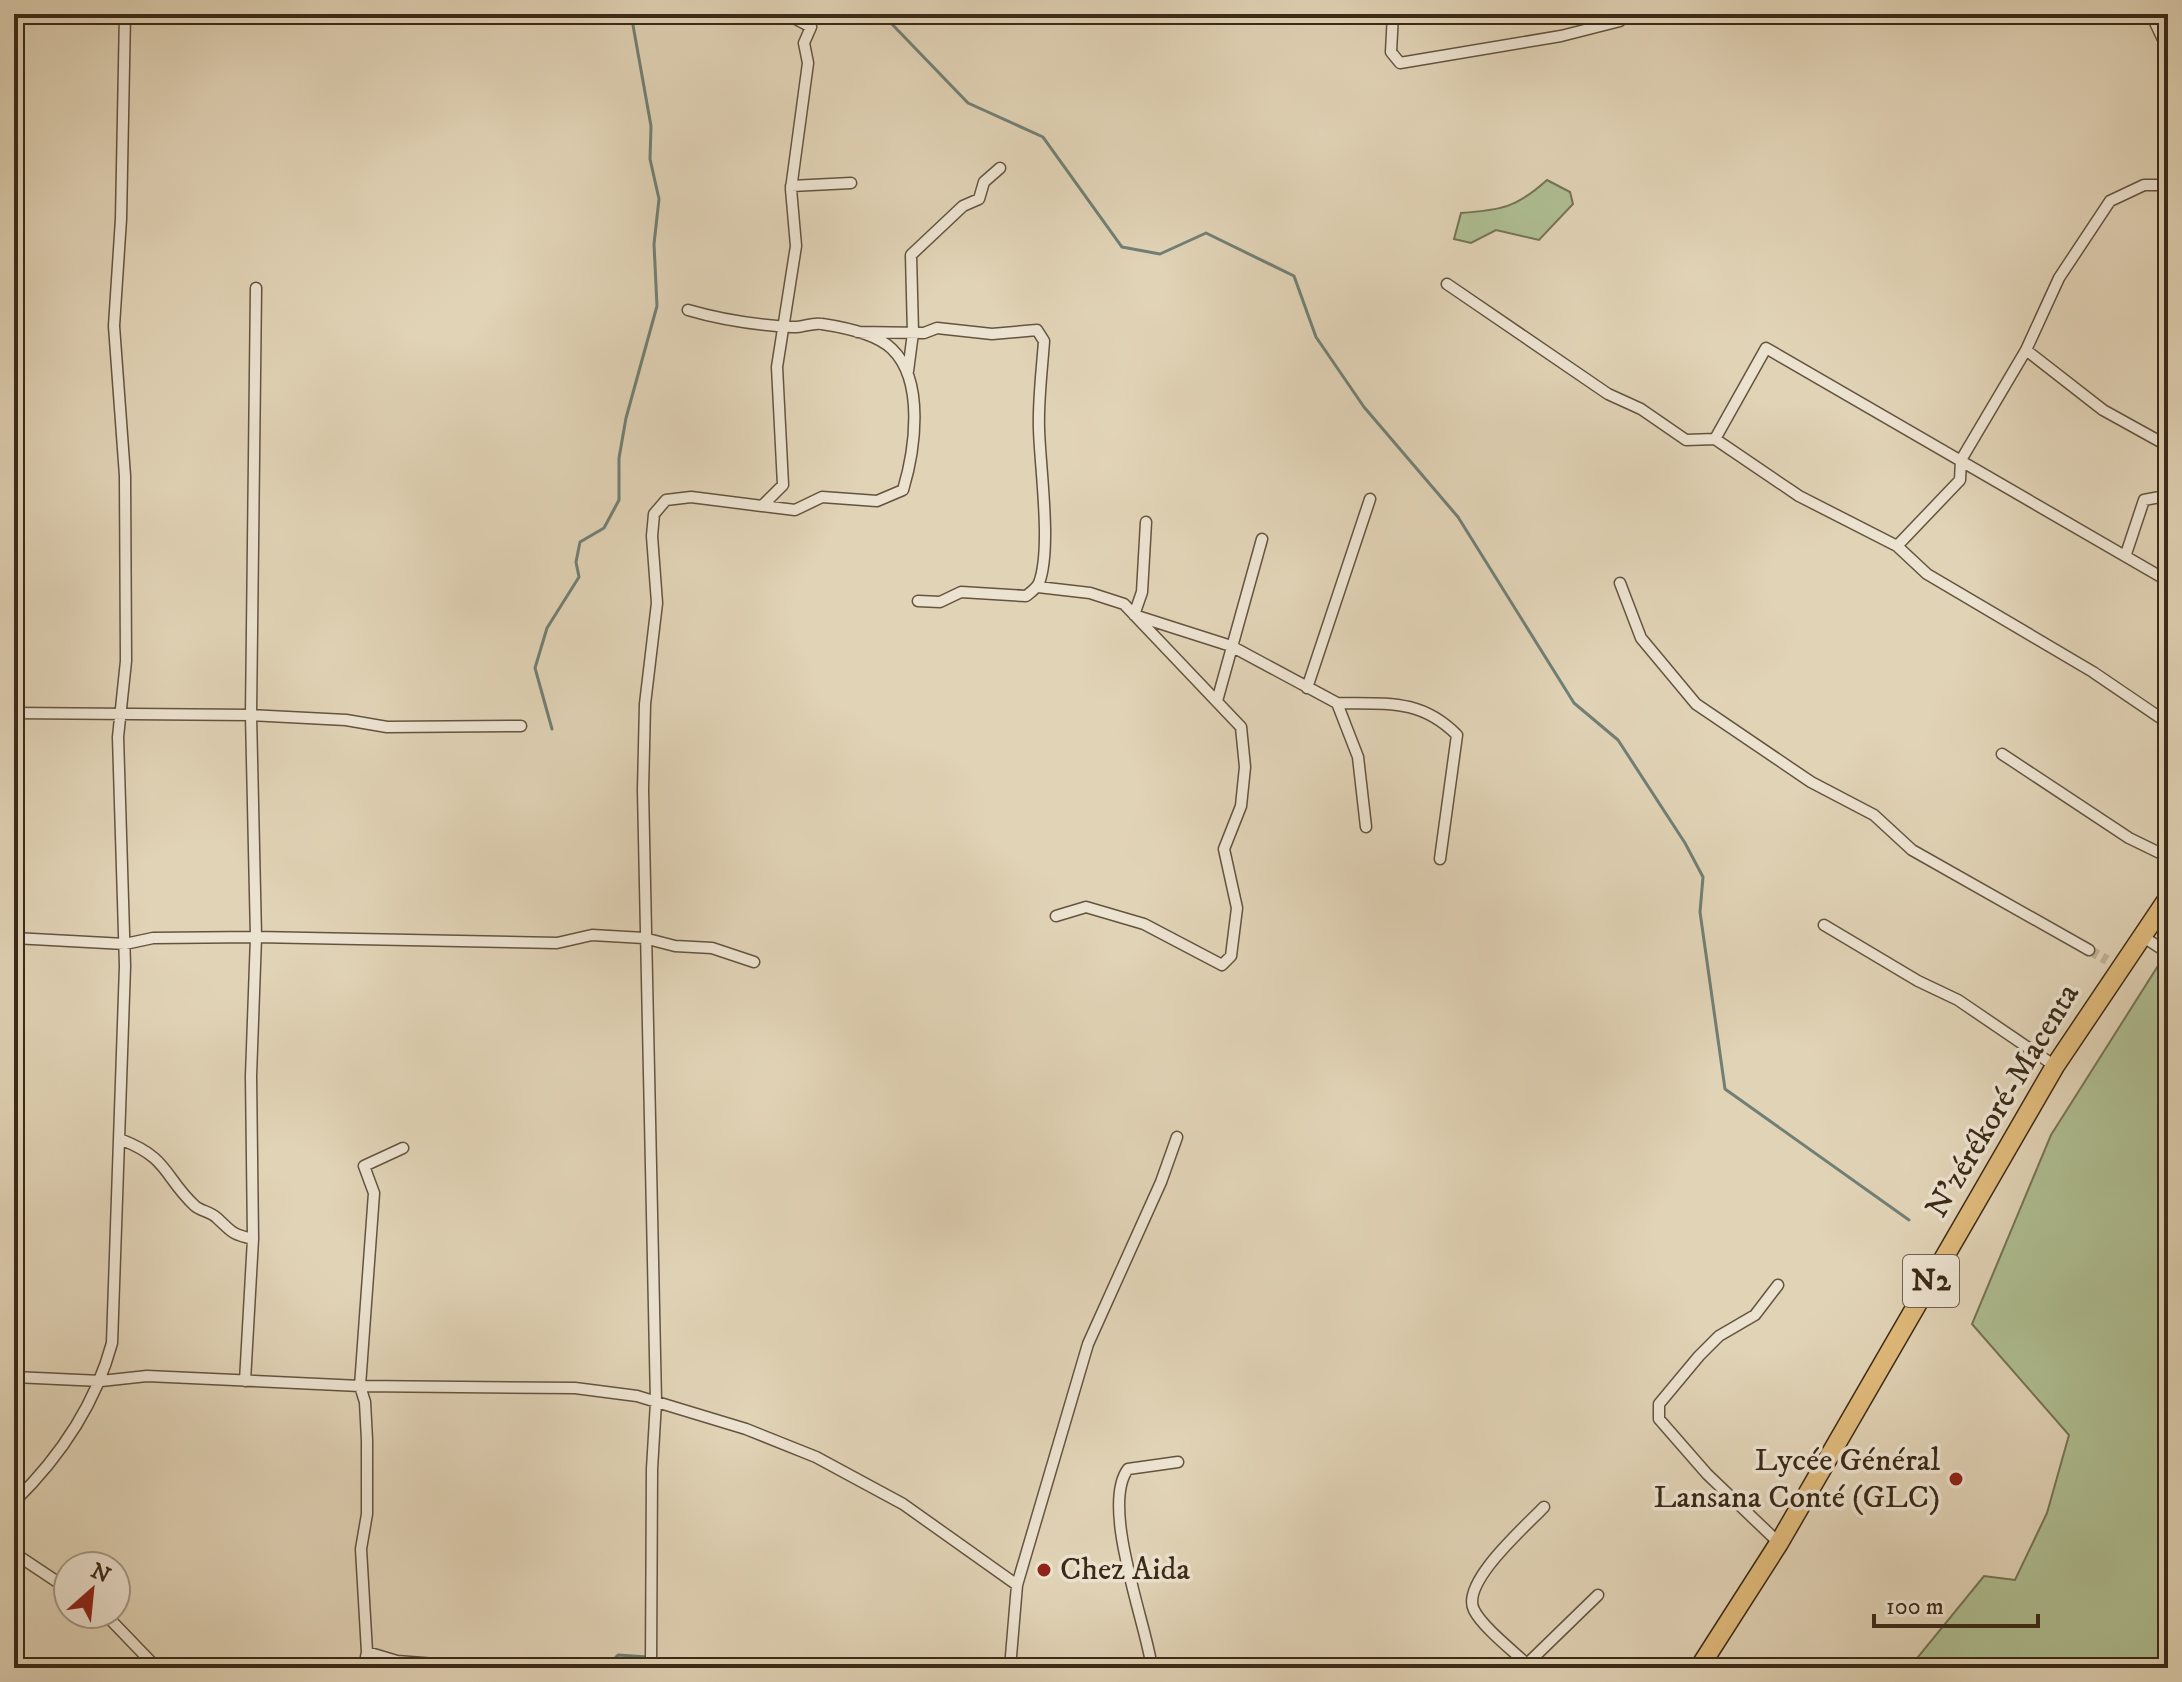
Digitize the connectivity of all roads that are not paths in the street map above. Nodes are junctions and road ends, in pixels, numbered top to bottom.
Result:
1 (125, 14) edge
2 (1393, 14) edge
3 (1619, 14) edge
4 (2151, 14) edge
5 (794, 18) dead end
6 (2168, 50) edge
7 (1000, 168) dead end
8 (851, 183) dead end
9 (2168, 185) edge
10 (791, 186) junction
11 (1447, 284) dead end
12 (256, 288) dead end
13 (688, 310) dead end
14 (783, 327) junction
15 (857, 332) junction
16 (913, 333) junction
17 (2026, 350) junction
18 (908, 371) junction
19 (1715, 439) junction
20 (2168, 446) edge
21 (1961, 460) junction
22 (2168, 486) edge
23 (1370, 499) dead end
24 (762, 506) junction
25 (1146, 522) dead end
26 (1262, 539) dead end
27 (1897, 546) junction
28 (2126, 554) junction
29 (2168, 581) edge
30 (1620, 583) dead end
31 (1038, 587) junction
32 (918, 601) dead end
33 (1134, 615) junction
34 (1231, 646) junction
35 (1307, 688) junction
36 (1217, 701) junction
37 (1337, 703) junction
38 (14, 713) edge
39 (251, 715) junction
40 (121, 717) junction
41 (2168, 723) edge
42 (521, 726) dead end
43 (2002, 754) dead end
44 (1366, 827) dead end
45 (2168, 857) edge
46 (1440, 859) dead end
47 (2168, 898) edge
48 (1056, 916) dead end
49 (1824, 925) dead end
50 (2142, 936) junction
51 (256, 937) junction
52 (14, 938) edge
53 (644, 938) junction
54 (125, 944) junction
55 (2089, 950) tunnel mouth
56 (2168, 953) edge
57 (754, 962) dead end
58 (2055, 1066) junction
59 (1177, 1137) dead end
60 (122, 1140) junction
61 (403, 1148) dead end
62 (253, 1239) junction
63 (1778, 1285) dead end
64 (14, 1377) edge
65 (101, 1381) junction
66 (245, 1381) junction
67 (360, 1386) junction
68 (656, 1402) junction
69 (1178, 1462) dead end
70 (14, 1502) edge
71 (1544, 1507) dead end
72 (1779, 1543) junction
73 (14, 1553) edge
74 (52, 1578) edge
75 (1017, 1585) junction
76 (1598, 1595) dead end
77 (120, 1630) edge
78 (367, 1652) junction
79 (1529, 1666) edge
80 (157, 1668) edge
81 (364, 1668) edge
82 (487, 1668) edge
83 (651, 1668) edge
84 (1010, 1668) edge
85 (1152, 1668) edge
86 (1699, 1668) edge

1 - 40 street
2 - 3 street
4 - 6 street
5 - 10 street
7 - 16 street
8 - 10 street
9 - 17 street
10 - 14 street
11 - 19 street
12 - 39 street
13 - 14 street
14 - 15 street
14 - 24 street
15 - 16 street
15 - 18 street
16 - 18 street
16 - 31 street
17 - 20 street
17 - 21 street
18 - 24 street
19 - 21 street
19 - 27 street
21 - 27 street
21 - 28 street
22 - 28 street
23 - 35 street
24 - 53 street
25 - 33 street
26 - 34 street
27 - 41 street
28 - 29 street
30 - 55 street
31 - 32 street
31 - 33 street
33 - 34 street
33 - 36 street
34 - 35 street
34 - 36 street
35 - 37 street
36 - 48 street
37 - 44 street
37 - 46 street
38 - 40 street
39 - 40 street
39 - 42 street
39 - 51 street
40 - 54 street
43 - 45 street
47 - 50 highway, N'zérékoré-Macenta / N2
49 - 58 street
50 - 56 street
50 - 58 highway, N'zérékoré-Macenta / N2
51 - 53 street
51 - 54 street
51 - 62 street
52 - 54 street
53 - 57 street
53 - 68 street
54 - 60 street
58 - 72 highway, N'zérékoré-Macenta / N2
59 - 75 street
60 - 62 street
60 - 65 street
61 - 67 street
62 - 66 street
63 - 72 street
64 - 65 street
65 - 66 street
65 - 70 street
66 - 67 street
67 - 68 street
67 - 78 street
68 - 75 street
68 - 83 street
69 - 85 street
71 - 79 street
72 - 86 highway, N'zérékoré-Macenta / N2
73 - 74 street
75 - 84 street
76 - 79 street
77 - 80 street
78 - 81 street
78 - 82 street

